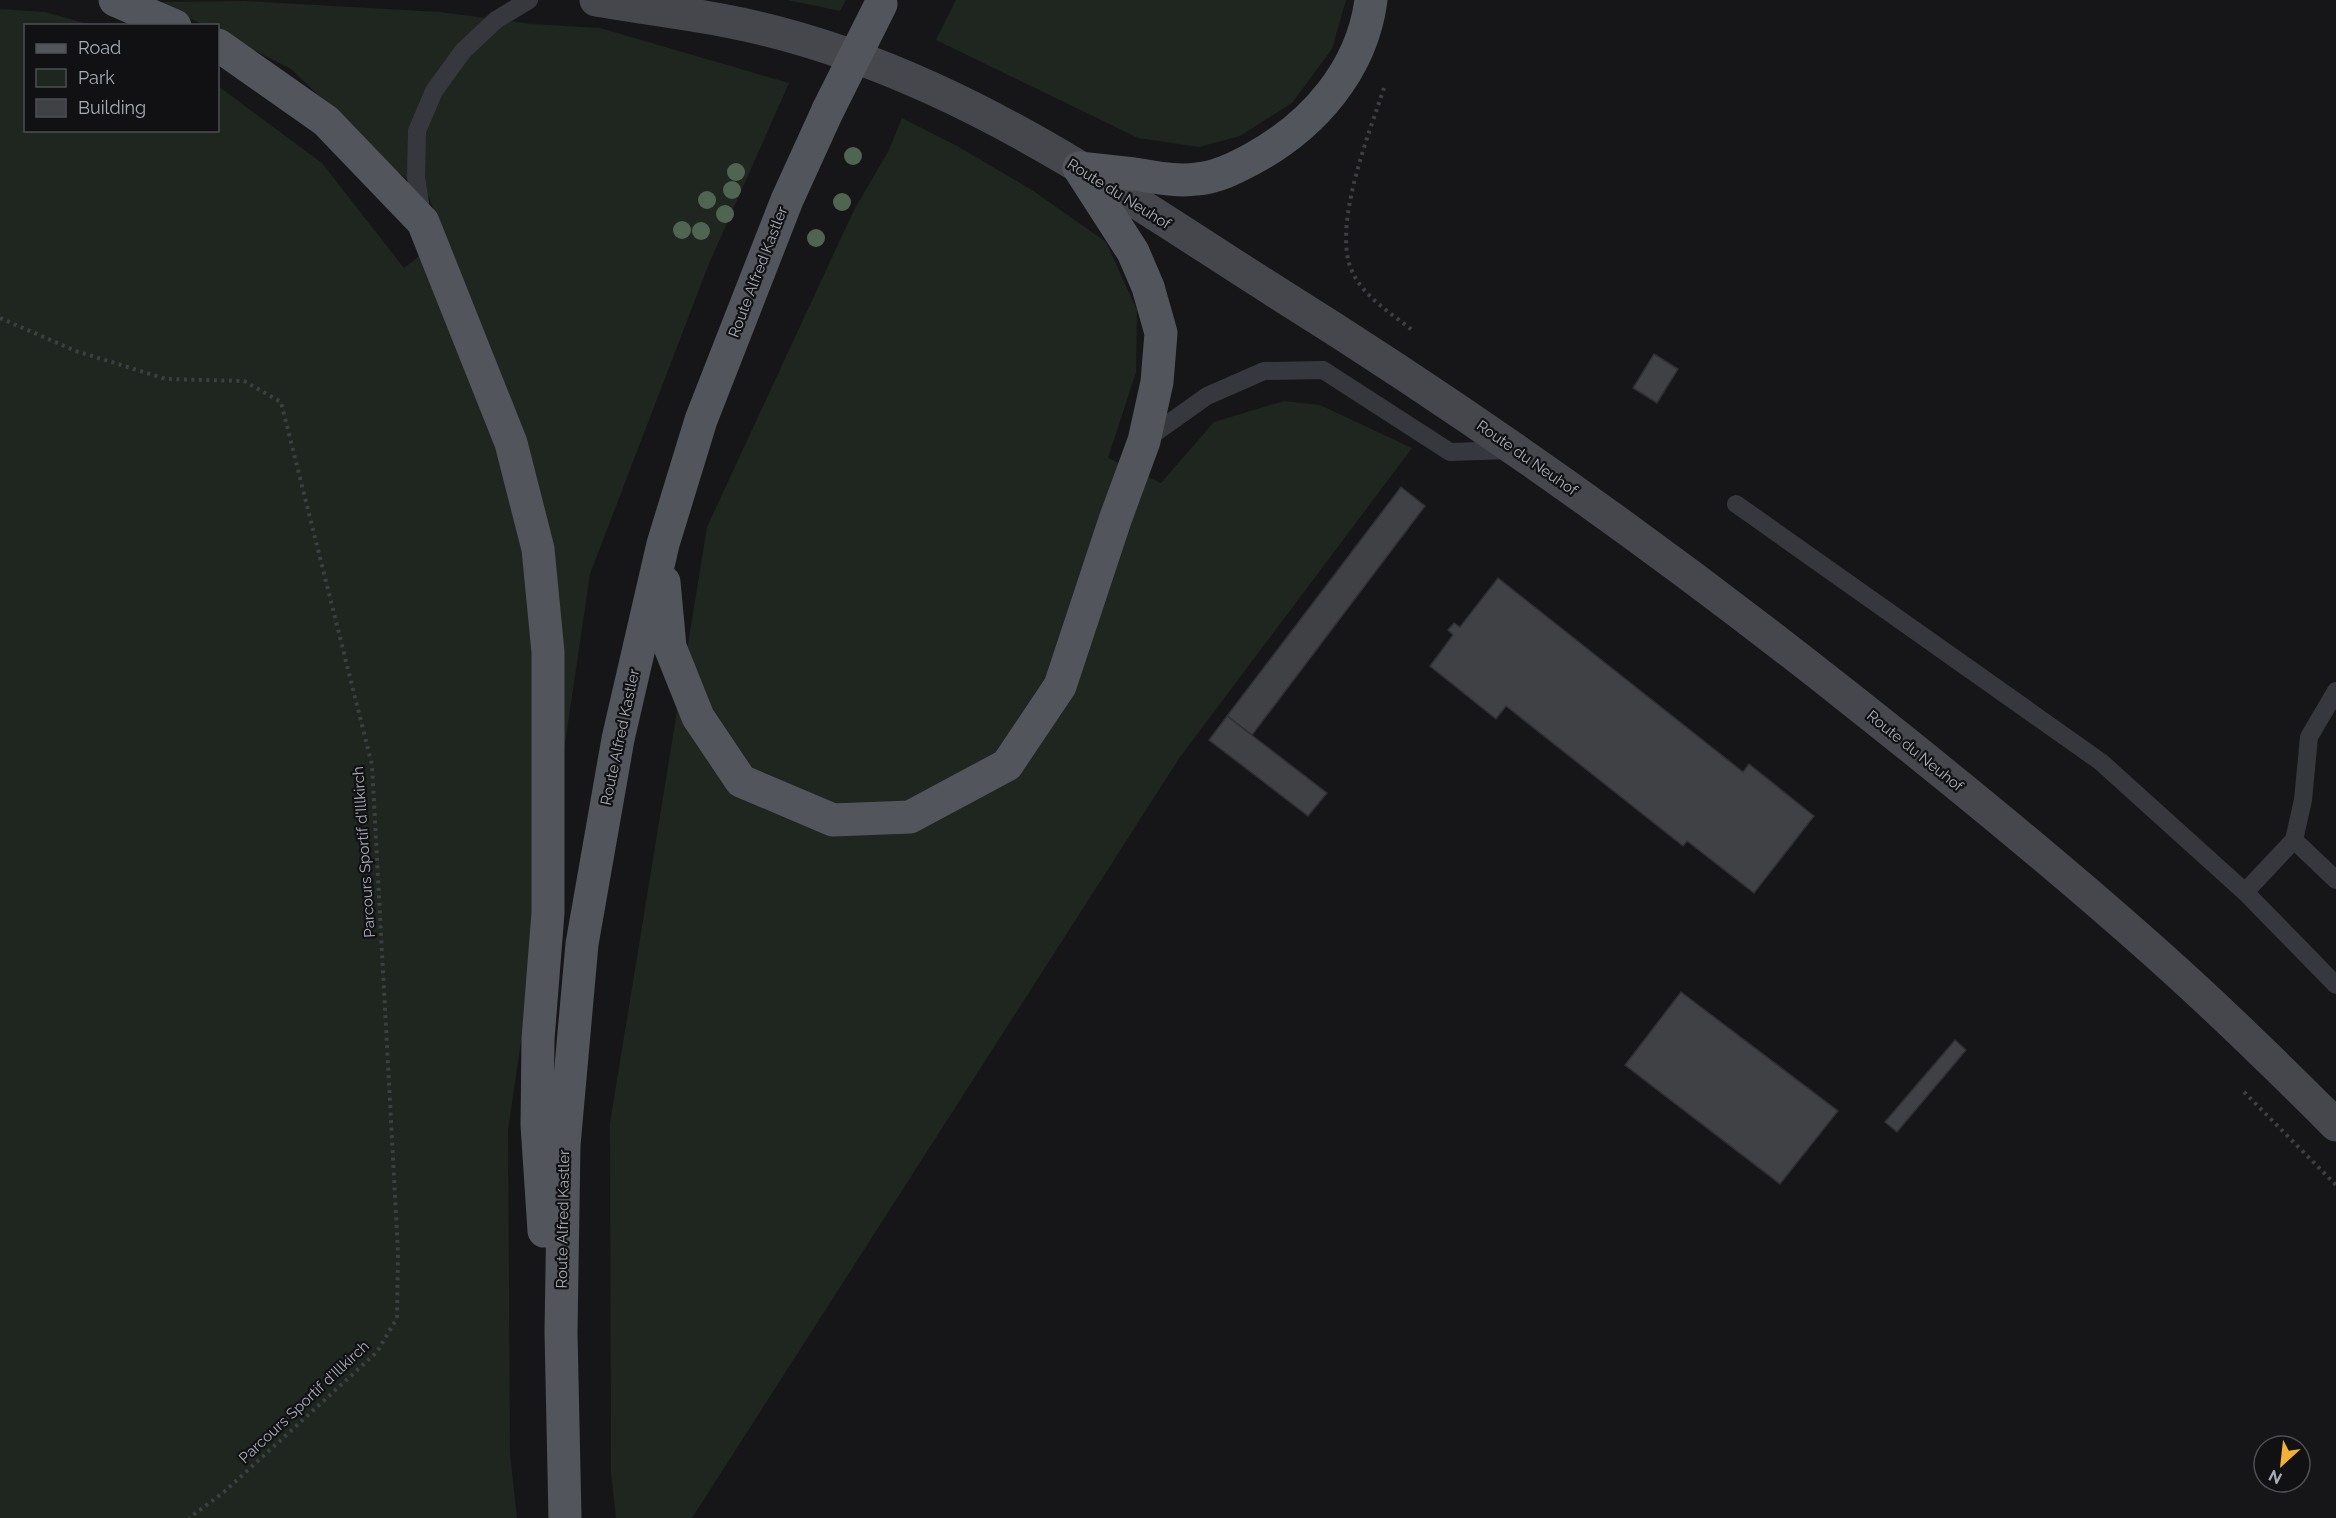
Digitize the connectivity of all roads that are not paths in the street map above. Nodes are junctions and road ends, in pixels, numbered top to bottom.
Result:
1 (115, 0) edge
2 (529, 0) edge
3 (596, 0) edge
4 (1371, 0) edge
5 (883, 1) edge
6 (170, 24) edge
7 (219, 46) edge
8 (1079, 168) junction
9 (423, 222) junction
10 (1144, 441) junction
11 (1516, 450) junction
12 (1736, 504) dead end
13 (663, 544) junction
14 (2336, 691) edge
15 (2294, 840) junction
16 (2336, 880) edge
17 (2246, 892) junction
18 (2336, 984) edge
19 (2336, 1125) edge
20 (561, 1332) junction
21 (565, 1518) edge

1 - 6 main road
2 - 9 lane
3 - 8 street, Route du Neuhof
4 - 8 main road
5 - 13 main road, Route Alfred Kastler, bridge
7 - 9 main road
8 - 10 main road
8 - 11 street, Route du Neuhof
9 - 20 main road
10 - 11 lane
10 - 13 main road
11 - 19 street, Route du Neuhof
12 - 17 lane
13 - 20 main road, Route Alfred Kastler
14 - 15 lane
15 - 16 lane
15 - 17 lane
17 - 18 lane
20 - 21 main road, Route Alfred Kastler

